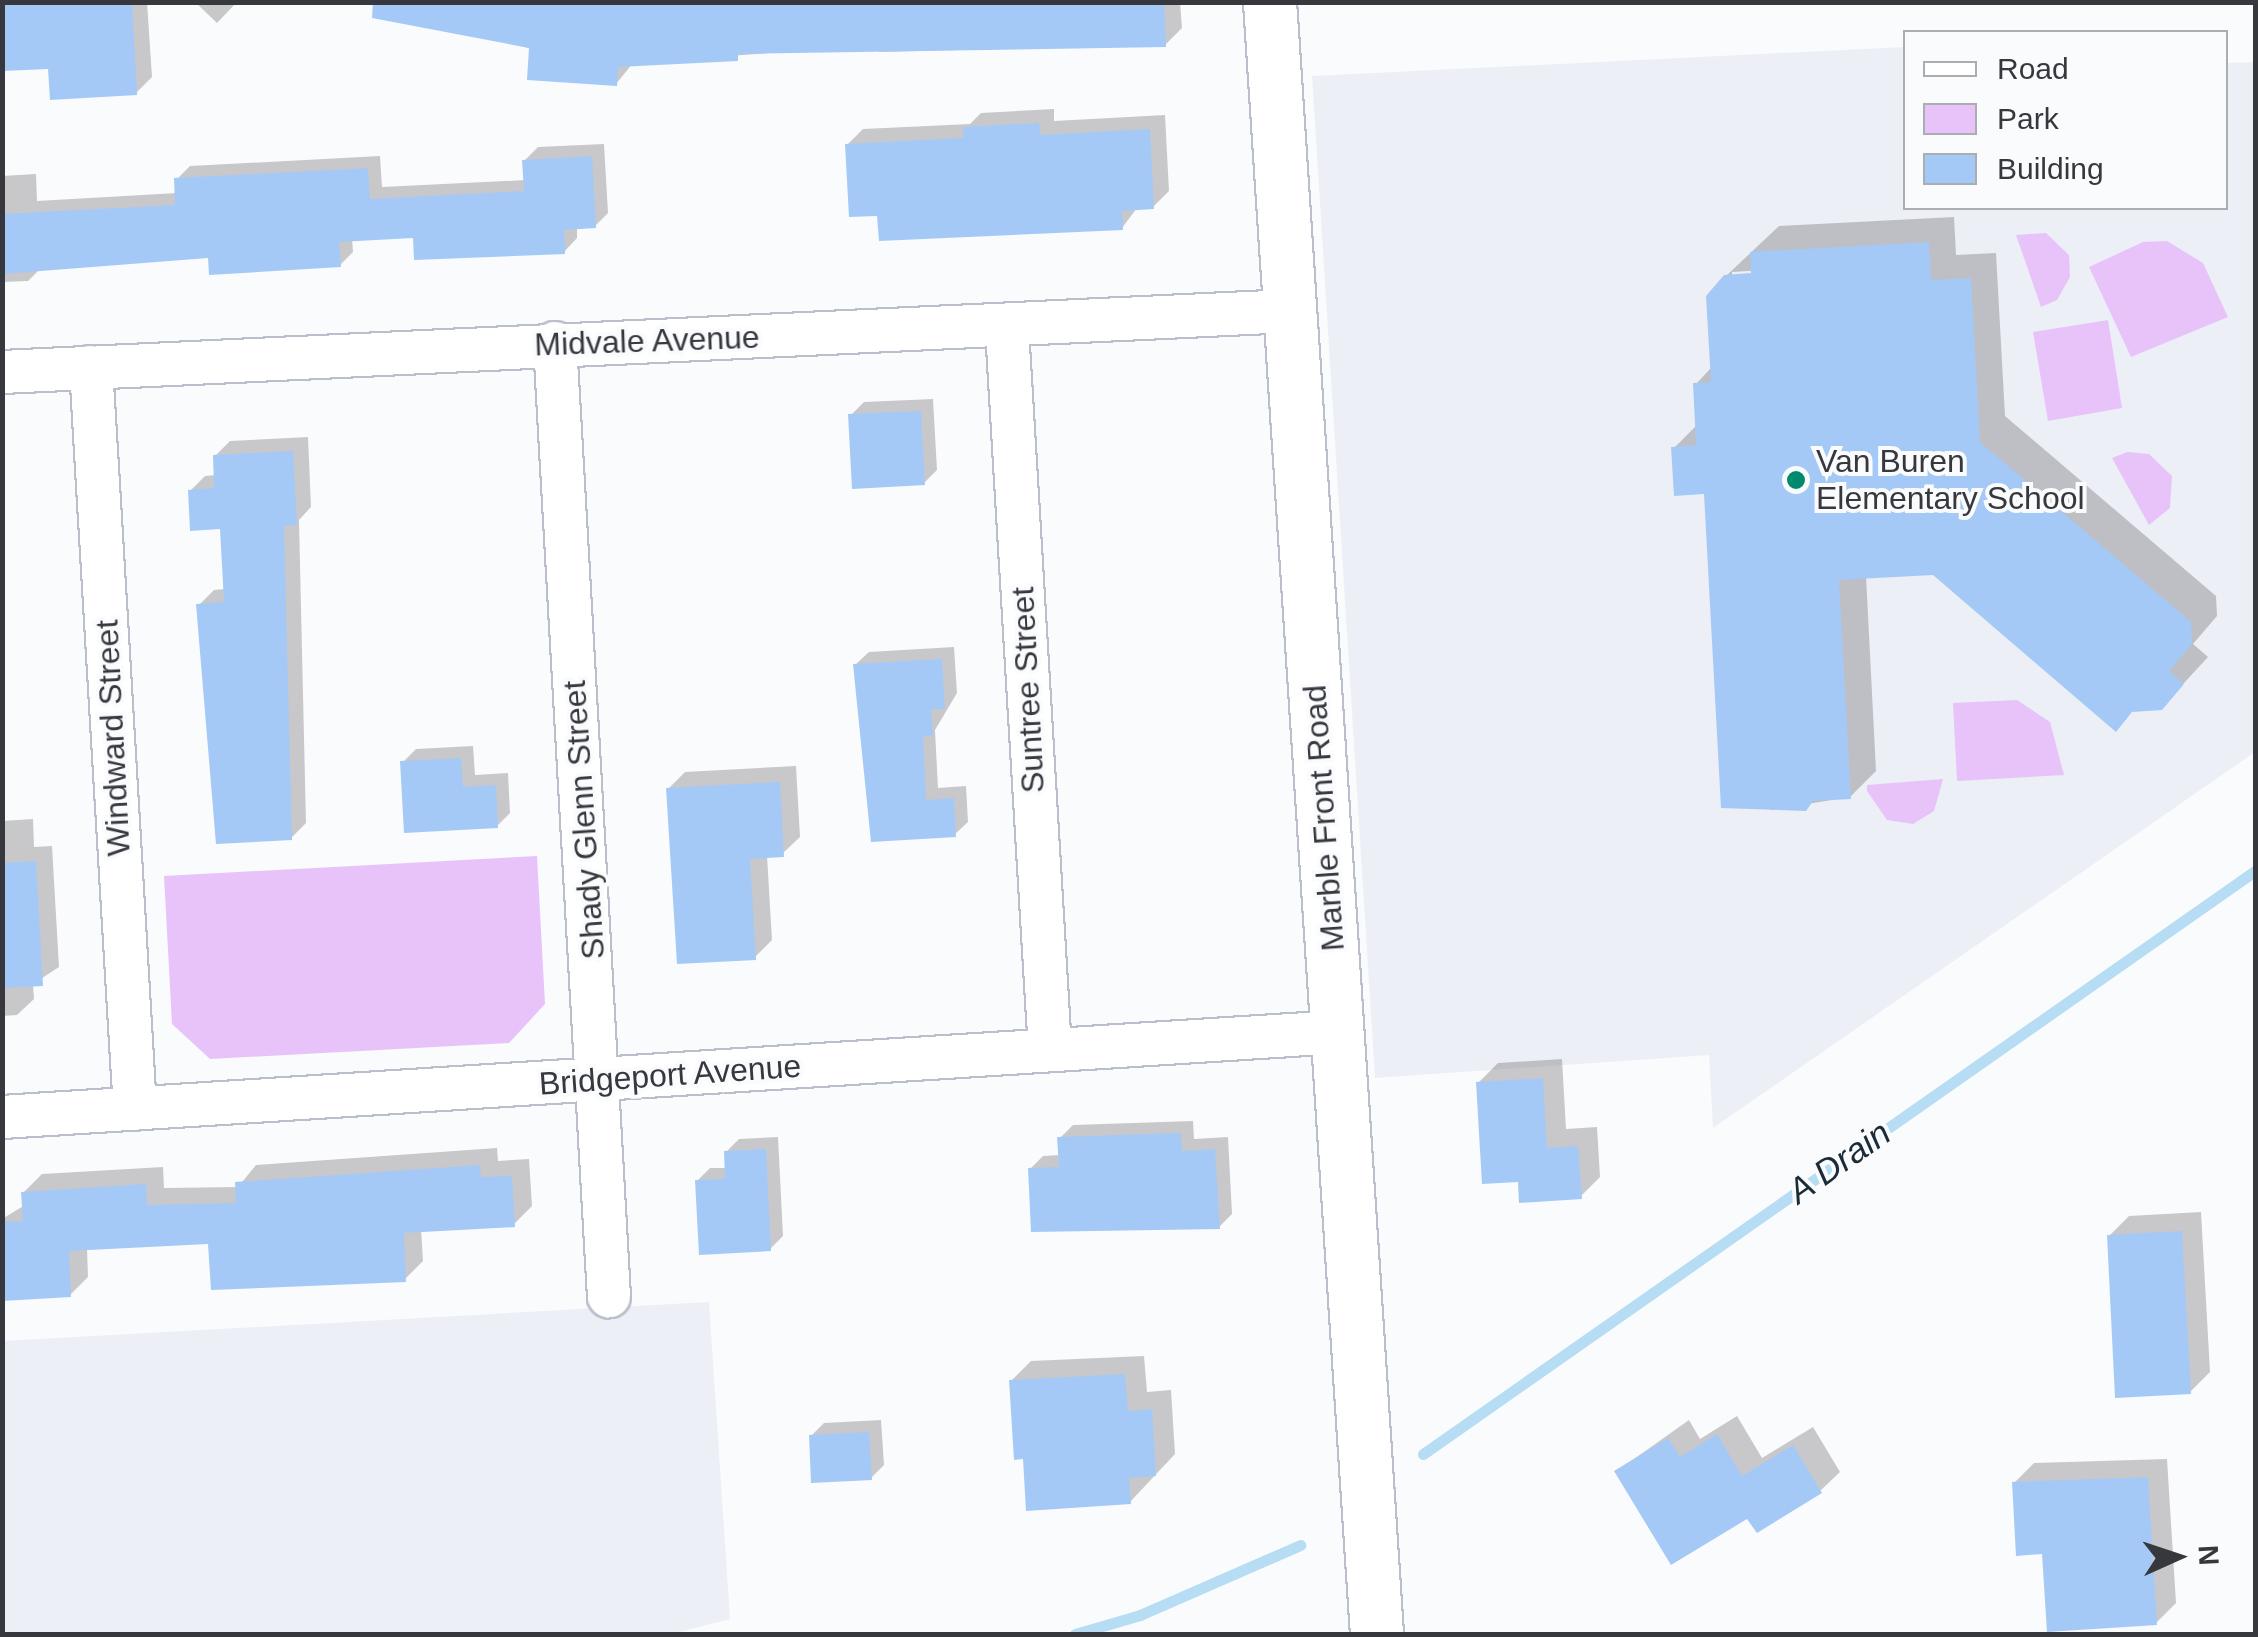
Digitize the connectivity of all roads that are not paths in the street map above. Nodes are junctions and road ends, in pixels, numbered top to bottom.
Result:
1 (1270, 2) edge
2 (1292, 311) junction
3 (1006, 329) junction
4 (555, 343) junction
5 (91, 368) junction
6 (2, 372) edge
7 (1338, 1032) junction
8 (1050, 1050) junction
9 (600, 1079) junction
10 (135, 1109) junction
11 (2, 1117) edge
12 (609, 1296) dead end
13 (1377, 1634) edge

1 - 2 street, Marble Front Road
2 - 3 street, Midvale Avenue
2 - 7 street, Marble Front Road
3 - 4 street, Midvale Avenue
3 - 8 street, Suntree Street
4 - 5 street, Midvale Avenue
4 - 9 street, Shady Glenn Street
5 - 6 street, Midvale Avenue
5 - 10 street, Windward Street
7 - 8 street, Bridgeport Avenue
7 - 13 street, Marble Front Road
8 - 9 street, Bridgeport Avenue
9 - 10 street, Bridgeport Avenue
9 - 12 street, Shady Glenn Street
10 - 11 street, Bridgeport Avenue

